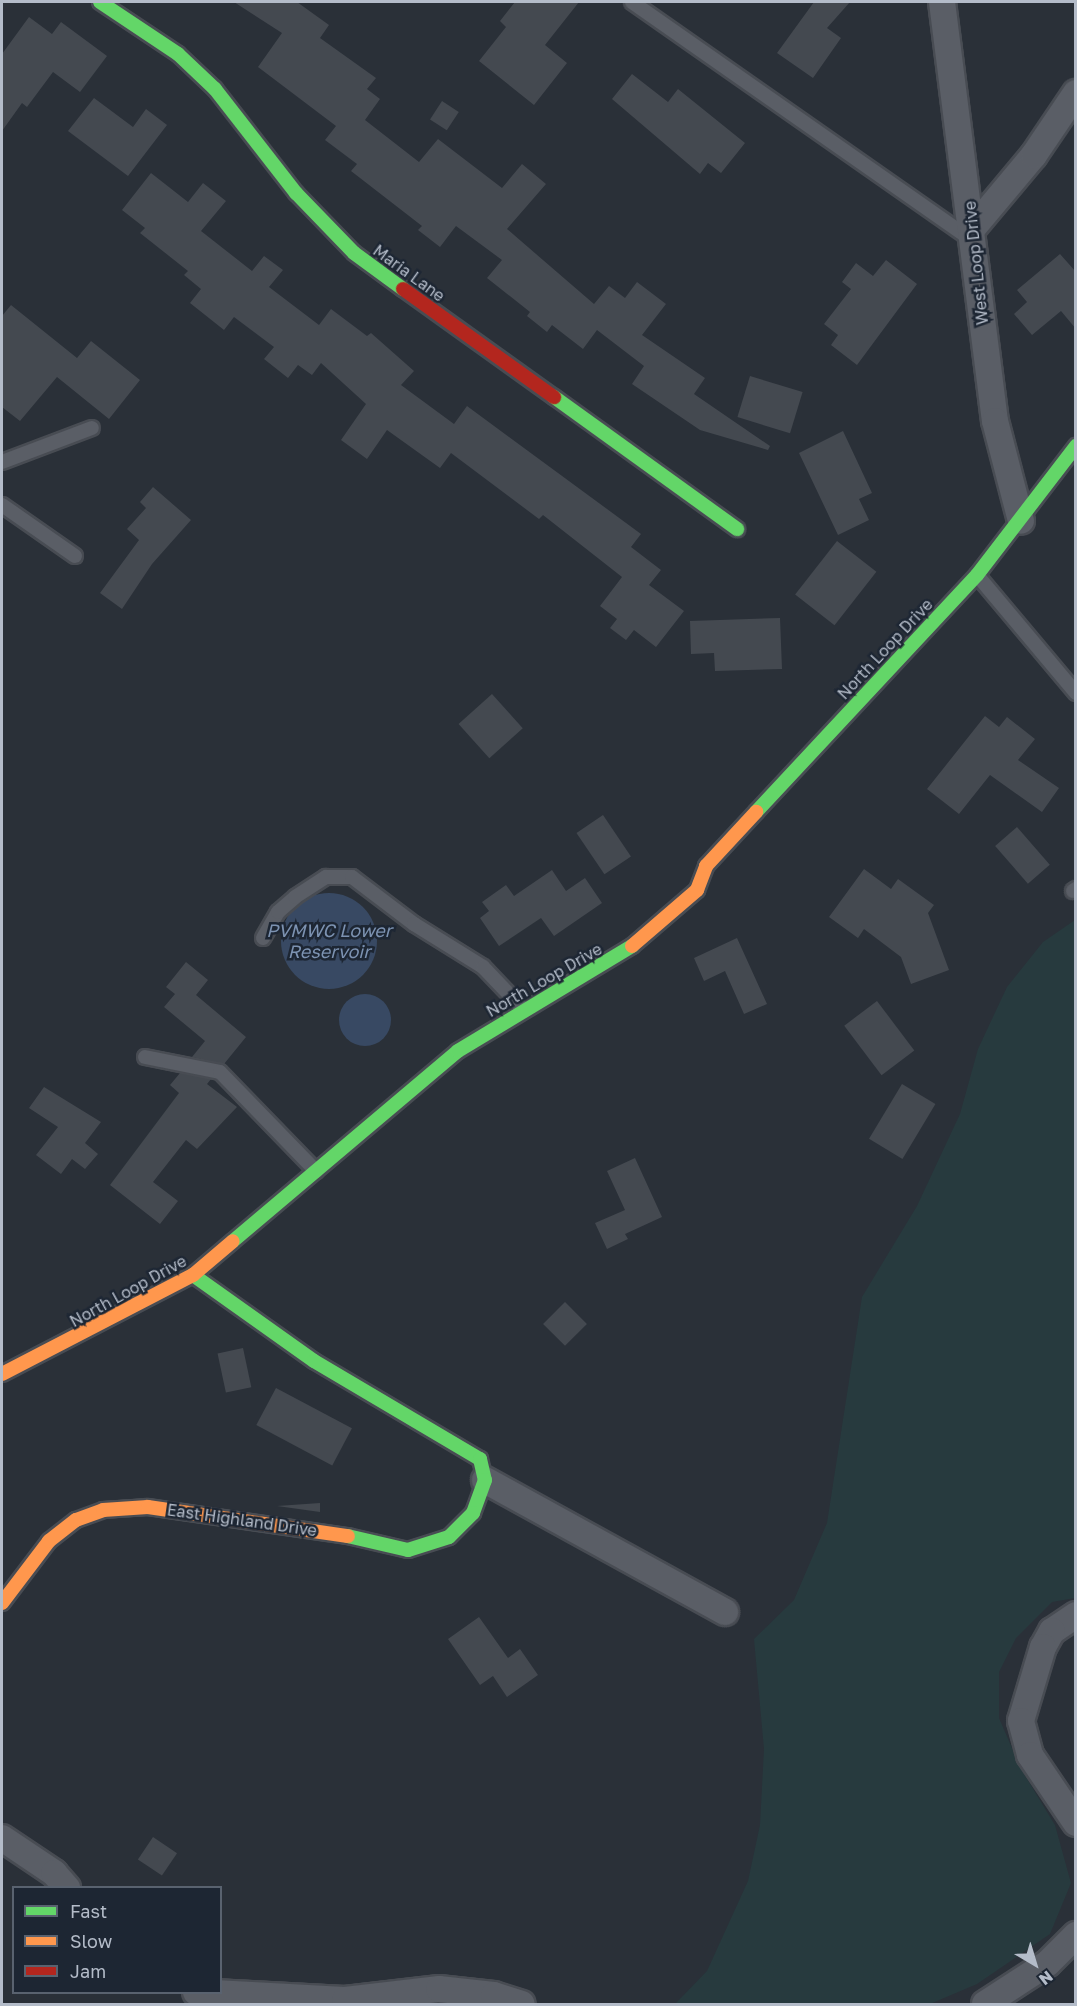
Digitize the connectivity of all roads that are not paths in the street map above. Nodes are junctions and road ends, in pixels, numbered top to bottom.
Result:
1 (100, 2) edge
2 (632, 2) edge
3 (942, 2) edge
4 (1076, 93) edge
5 (974, 234) junction
6 (92, 428) dead end
7 (1076, 446) edge
8 (2, 462) edge
9 (2, 505) edge
10 (1021, 521) junction
11 (738, 529) dead end
12 (75, 556) dead end
13 (977, 575) junction
14 (1076, 693) edge
15 (263, 938) dead end
16 (524, 1010) junction
17 (145, 1057) dead end
18 (317, 1173) junction
19 (193, 1275) junction
20 (2, 1374) edge
21 (485, 1480) junction
22 (2, 1603) edge
23 (725, 1612) dead end
24 (1076, 1615) edge
25 (1076, 1823) edge
26 (2, 1838) edge
27 (66, 1886) edge
28 (1076, 1935) edge
29 (222, 1994) edge
30 (499, 2000) edge
31 (347, 2002) edge
32 (522, 2004) edge
33 (985, 2004) edge

1 - 11 street, Maria Lane
2 - 5 lane
3 - 5 street, West Loop Drive
4 - 5 street
5 - 10 street, West Loop Drive
6 - 8 lane
7 - 10 street, North Loop Drive
9 - 12 lane
10 - 13 street, North Loop Drive
13 - 14 lane
13 - 16 street, North Loop Drive
15 - 16 lane
16 - 18 street, North Loop Drive
17 - 18 lane
18 - 19 street, North Loop Drive
19 - 20 street, North Loop Drive
19 - 21 street
21 - 22 street, East Highland Drive
21 - 23 street
24 - 25 street
26 - 27 street
28 - 33 street
29 - 31 street
30 - 31 street
30 - 32 street

